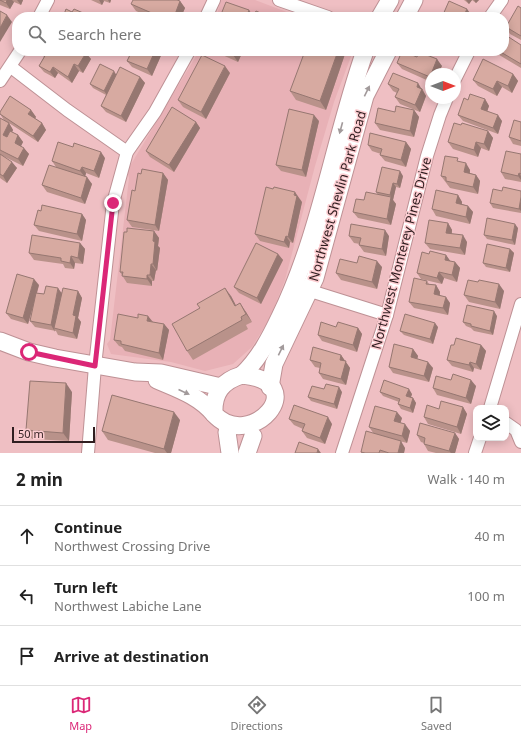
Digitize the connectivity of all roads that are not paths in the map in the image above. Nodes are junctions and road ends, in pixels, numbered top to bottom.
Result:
1 (48, 0) edge
2 (214, 0) edge
3 (279, 0) edge
4 (390, 0) edge
5 (414, 0) edge
6 (502, 0) edge
7 (42, 12) edge
8 (208, 12) edge
9 (314, 12) edge
10 (383, 12) edge
11 (408, 12) edge
12 (494, 12) edge
13 (17, 56) edge
14 (186, 56) edge
15 (363, 56) edge
16 (385, 56) edge
17 (467, 56) edge
18 (11, 67) junction
19 (461, 68) edge
20 (0, 81) edge
21 (445, 104) edge
22 (127, 152) junction
23 (302, 289) junction
24 (521, 304) edge
25 (387, 315) junction
26 (0, 341) edge
27 (95, 366) junction
28 (135, 372) junction
29 (242, 375) junction
30 (221, 387) junction
31 (270, 387) junction
32 (491, 405) edge
33 (214, 414) junction
34 (509, 425) edge
35 (227, 432) junction
36 (253, 436) junction
37 (479, 441) edge
38 (521, 442) edge
39 (88, 453) edge
40 (230, 453) edge
41 (247, 453) edge
42 (342, 453) edge
43 (475, 453) edge

1 - 7 street
2 - 8 street
3 - 9 street
4 - 10 main road
5 - 11 main road
6 - 12 street
13 - 18 street
14 - 22 street
15 -> 23 main road, Northwest Shevlin Park Road
23 -> 16 main road, Northwest Shevlin Park Road
17 - 19 street
18 - 20 street
18 - 22 street
21 - 25 street, Northwest Monterey Pines Drive
22 - 27 street
23 - 25 street
23 - 29 main road, Northwest Shevlin Park Road
31 -> 23 main road, Northwest Shevlin Park Road
24 - 32 street
25 - 42 street, Northwest Monterey Pines Drive
26 - 27 main road
27 - 28 main road
27 - 39 street
28 - 30 main road
28 -> 33 main road
29 - 30 main road
29 - 31 main road
30 - 33 main road
31 - 36 main road
33 - 35 main road
34 - 38 street
35 - 36 main road
35 - 40 main road
36 - 41 main road
37 - 43 street

